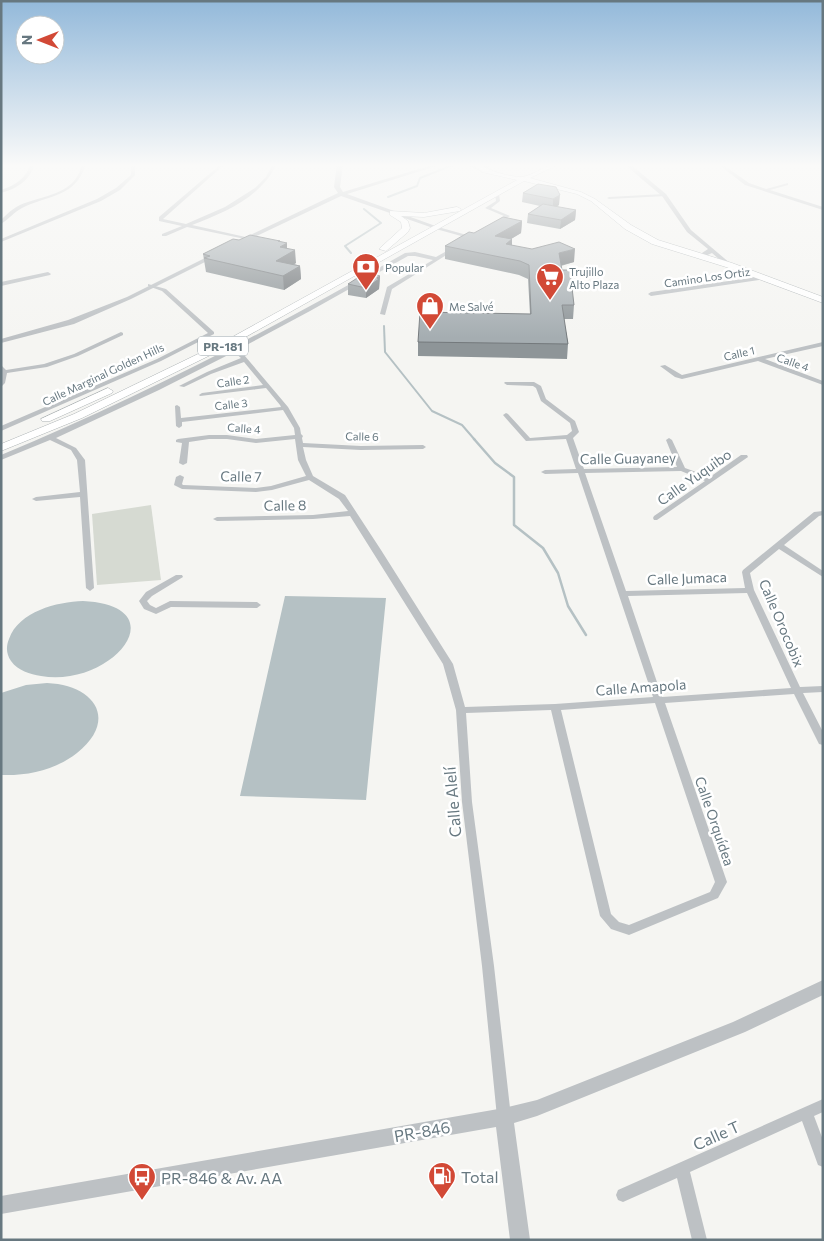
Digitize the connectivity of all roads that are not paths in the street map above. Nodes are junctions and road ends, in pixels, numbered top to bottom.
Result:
1 (47, 222) edge
2 (166, 222) edge
3 (194, 222) edge
4 (283, 222) edge
5 (404, 222) edge
6 (419, 222) edge
7 (434, 222) edge
8 (448, 222) edge
9 (498, 222) edge
10 (621, 222) edge
11 (683, 222) edge
12 (428, 225) junction
13 (185, 226) junction
14 (490, 227) edge
15 (438, 228) junction
16 (1, 234) edge
17 (478, 234) edge
18 (164, 235) dead end
19 (8, 238) junction
20 (472, 238) junction
21 (248, 239) junction
22 (1, 240) edge
23 (465, 242) edge
24 (239, 243) edge
25 (458, 246) edge
26 (711, 248) junction
27 (383, 249) junction
28 (222, 251) edge
29 (701, 256) junction
30 (437, 259) junction
31 (729, 265) junction
32 (48, 274) dead end
33 (365, 278) junction
34 (764, 278) junction
35 (374, 280) edge
36 (384, 283) dead end
37 (1, 284) edge
38 (393, 285) junction
39 (150, 286) junction
40 (652, 294) dead end
41 (823, 300) edge
42 (383, 314) dead end
43 (122, 334) dead end
44 (1, 341) edge
45 (823, 344) edge
46 (809, 347) junction
47 (235, 350) junction
48 (823, 351) edge
49 (245, 359) junction
50 (758, 359) junction
51 (663, 366) dead end
52 (3, 369) edge
53 (508, 382) dead end
54 (823, 383) edge
55 (1, 385) edge
56 (182, 386) dead end
57 (267, 386) junction
58 (202, 396) dead end
59 (177, 408) dead end
60 (286, 408) junction
61 (506, 415) dead end
62 (179, 423) joint
63 (1, 429) edge
64 (300, 436) junction
65 (569, 437) junction
66 (1, 438) edge
67 (51, 438) junction
68 (669, 440) dead end
69 (301, 445) junction
70 (423, 447) dead end
71 (1, 448) edge
72 (744, 457) dead end
73 (1, 458) edge
74 (183, 463) dead end
75 (682, 469) junction
76 (581, 471) junction
77 (545, 472) dead end
78 (180, 477) dead end
79 (310, 477) junction
80 (710, 480) junction
81 (84, 494) junction
82 (36, 499) dead end
83 (352, 513) junction
84 (823, 514) edge
85 (658, 518) dead end
86 (217, 519) dead end
87 (779, 546) junction
88 (823, 575) edge
89 (179, 578) dead end
90 (90, 588) dead end
91 (750, 590) junction
92 (624, 594) junction
93 (257, 606) dead end
94 (823, 689) edge
95 (797, 691) junction
96 (659, 699) junction
97 (555, 707) junction
98 (462, 710) junction
99 (823, 742) edge
100 (823, 988) edge
101 (823, 1105) edge
102 (806, 1113) junction
103 (504, 1117) junction
104 (823, 1160) edge
105 (682, 1169) junction
106 (623, 1196) dead end
107 (1, 1205) edge
108 (520, 1240) edge
109 (700, 1240) edge

1 - 19 street
2 - 13 street
3 - 13 street
4 - 21 street
5 - 27 main road
6 - 12 street
7 - 12 main road, PR-181
8 - 15 main road, PR-181
9 - 14 street
10 - 29 main road
11 - 26 street
12 - 15 street
12 - 27 main road, PR-181
13 - 18 street
13 - 21 street
15 - 20 street
15 - 71 main road, PR-181
16 - 19 street
17 - 20 street
19 - 22 street
20 - 23 street
21 - 24 street
25 - 30 street
26 - 29 street
26 - 31 street
27 - 66 main road, PR-181
28 - 39 street
29 - 31 main road
30 - 33 street
30 - 38 street
31 - 34 main road
32 - 37 street
33 - 35 street
33 - 47 street
34 - 40 street, Camino Los Ortiz
34 - 41 main road
36 - 38 street
38 - 42 street
39 - 44 street
39 - 63 street, Calle Marginal Golden Hills
43 - 52 street
45 - 46 street, Calle 1
46 - 48 street
46 - 50 street, Calle 1
47 - 49 street
47 - 67 street
49 - 56 street
49 - 57 street
50 - 51 street, Calle 1
50 - 54 street, Calle 4
52 - 55 street
53 - 65 street, Calle Orquídea
57 - 58 street, Calle 2
57 - 60 street
59 - 62 street
60 - 62 street, Calle 3
60 - 64 street
61 - 65 street
64 - 69 street
64 - 74 street, Calle 4
65 - 76 street, Calle Orquídea
67 - 73 street
67 - 81 street
68 - 75 street
69 - 70 street, Calle 6
69 - 79 street
72 - 80 street, Calle Yuquibo
75 - 76 street, Calle Guayaney
75 - 80 street, Calle Guayaney
76 - 77 street, Calle Guayaney
76 - 92 street, Calle Orquídea
78 - 79 street, Calle 7
79 - 83 street, Calle Alelí
80 - 85 street, Calle Yuquibo
81 - 82 street
81 - 90 street
83 - 86 street, Calle 8
83 - 98 street, Calle Alelí
84 - 87 street, Calle Orocobix
87 - 88 street
87 - 91 street, Calle Orocobix
89 - 93 street
91 - 92 street, Calle Jumaca
91 - 95 street, Calle Orocobix
92 - 96 street, Calle Orquídea
94 - 95 street, Calle Amapola
95 - 96 street, Calle Amapola
95 - 99 street, Calle Orocobix
96 - 97 street, Calle Amapola
96 - 97 street, Calle Orquídea
97 - 98 street, Calle Amapola
98 - 103 street, Calle Alelí
100 - 103 street, PR-846 / PR-846
101 - 102 street, Calle T
102 - 104 street
102 - 105 street, Calle T
103 - 107 street, PR-846 / PR-846
103 - 108 street
105 - 106 street, Calle T
105 - 109 street

